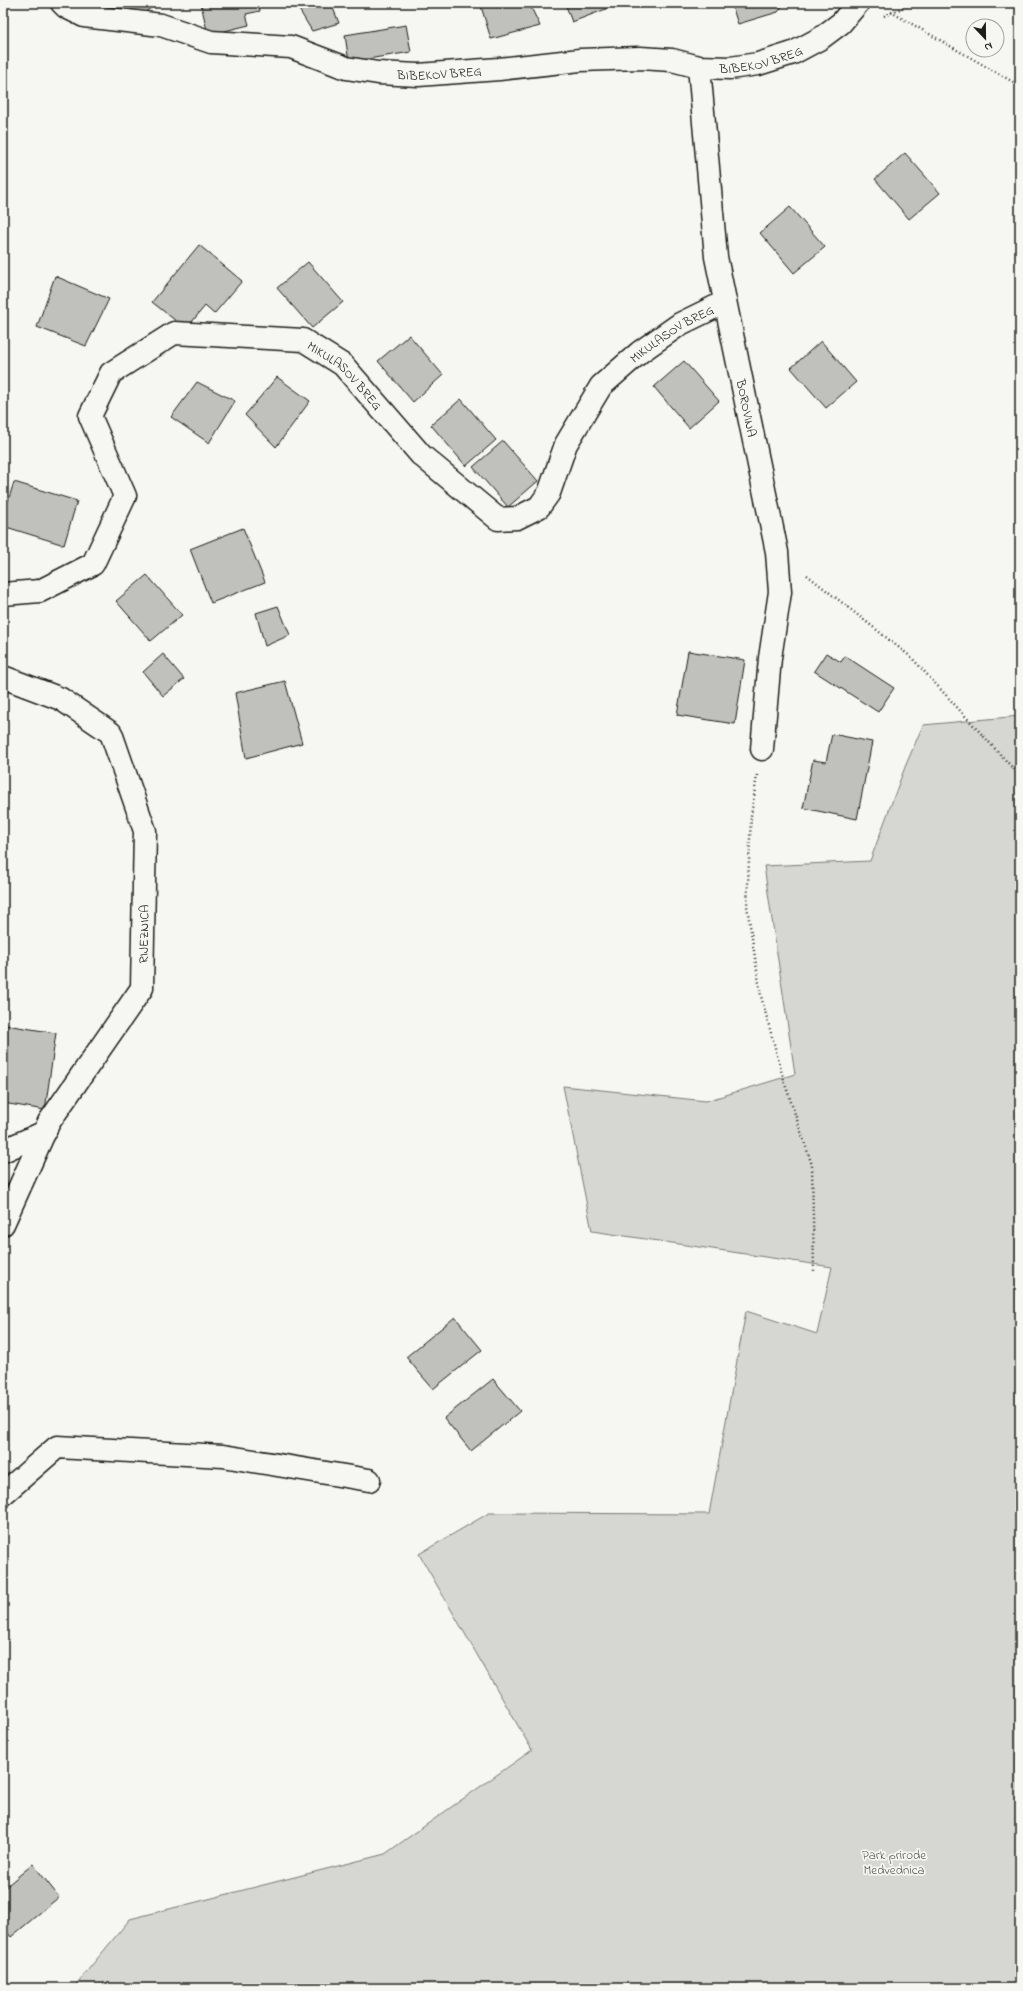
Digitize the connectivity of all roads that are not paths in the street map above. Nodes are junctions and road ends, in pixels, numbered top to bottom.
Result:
1 (62, 3) edge
2 (858, 3) edge
3 (699, 67) junction
4 (725, 302) junction
5 (3, 594) edge
6 (3, 677) edge
7 (762, 748) road end
8 (45, 1132) junction
9 (3, 1151) edge
10 (3, 1224) edge
11 (369, 1480) dead end
12 (3, 1494) edge

1 - 3 street, BIBEKOV BREG
2 - 3 street, BIBEKOV BREG
3 - 4 street, BOROVINA
4 - 5 street, MIKULASOV BREG
4 - 7 street, BOROVINA
6 - 8 street, RIJEZNICA
8 - 9 street
8 - 10 street, RIJEZNICA
11 - 12 street

